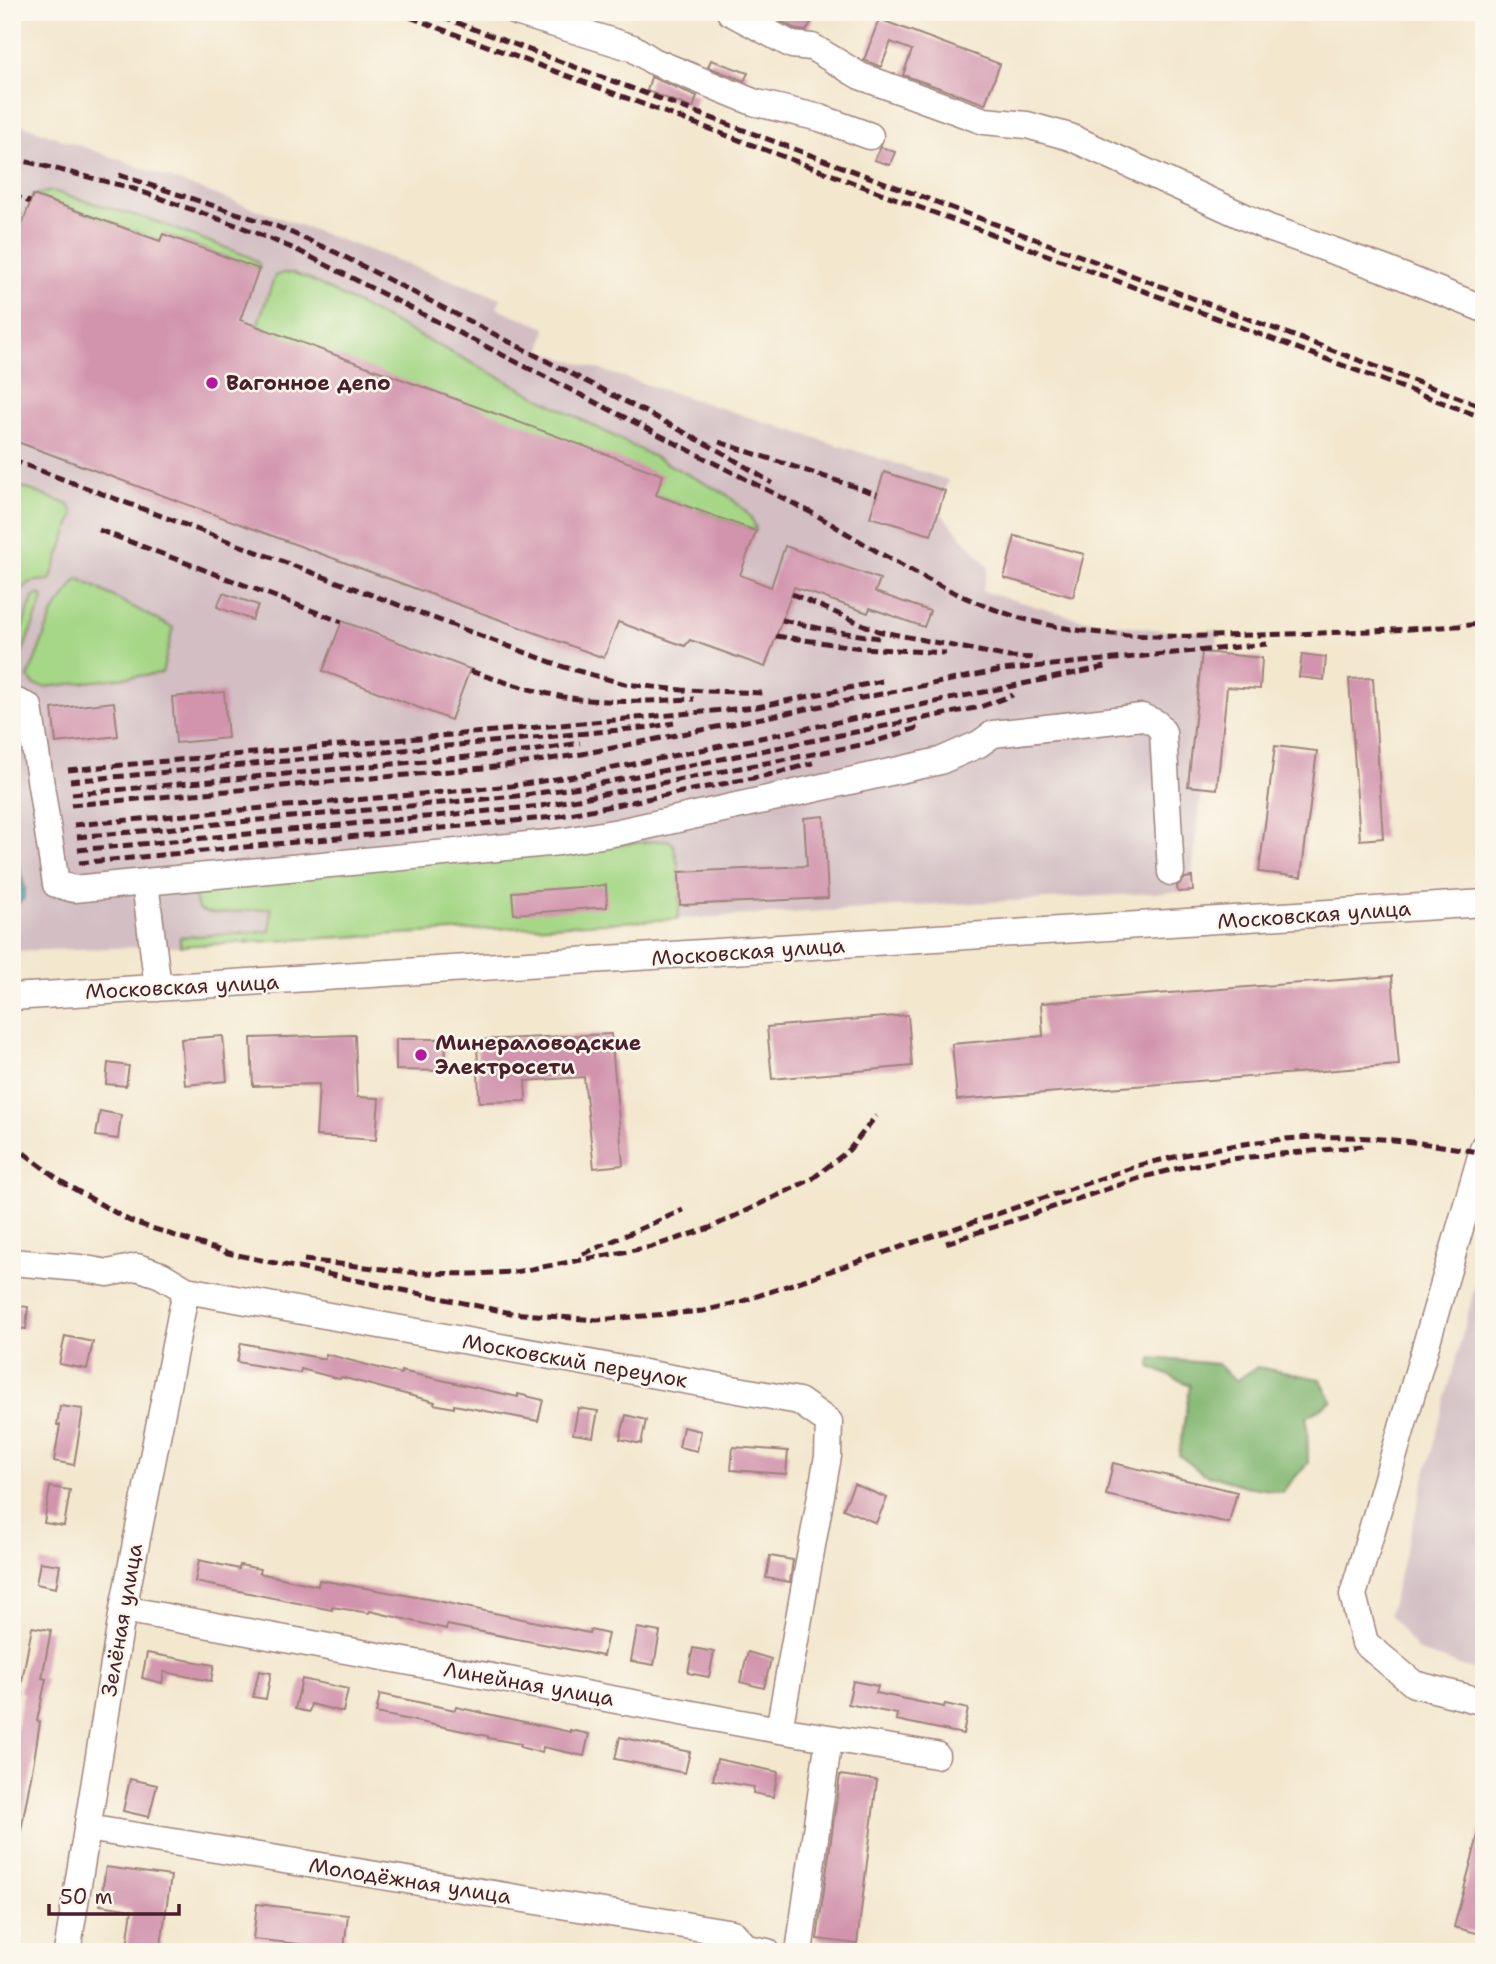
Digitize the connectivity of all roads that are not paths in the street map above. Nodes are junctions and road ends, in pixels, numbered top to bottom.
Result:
1 (516, 12) edge
2 (730, 12) edge
3 (870, 136) dead end
4 (1484, 309) edge
5 (12, 700) edge
6 (1171, 872) dead end
7 (145, 882) junction
8 (1484, 904) edge
9 (158, 988) junction
10 (12, 997) edge
11 (1484, 1146) edge
12 (12, 1262) edge
13 (186, 1290) junction
14 (123, 1609) junction
15 (1484, 1702) edge
16 (779, 1730) junction
17 (830, 1738) junction
18 (936, 1755) dead end
19 (86, 1828) junction
20 (67, 1952) edge
21 (767, 1952) edge
22 (799, 1952) edge

1 - 3 street
2 - 4 street
5 - 7 street
6 - 7 street
7 - 9 street
8 - 9 street, Московская улица
9 - 10 street, Московская улица
11 - 15 street
12 - 13 street, Московский переулок
13 - 14 street, Зелёная улица
13 - 16 street, Московский переулок
14 - 16 street, Линейная улица
14 - 19 street, Зелёная улица
16 - 17 street, Линейная улица
17 - 18 street, Линейная улица
17 - 22 street
19 - 20 street, Зелёная улица
19 - 21 street, Молодёжная улица

